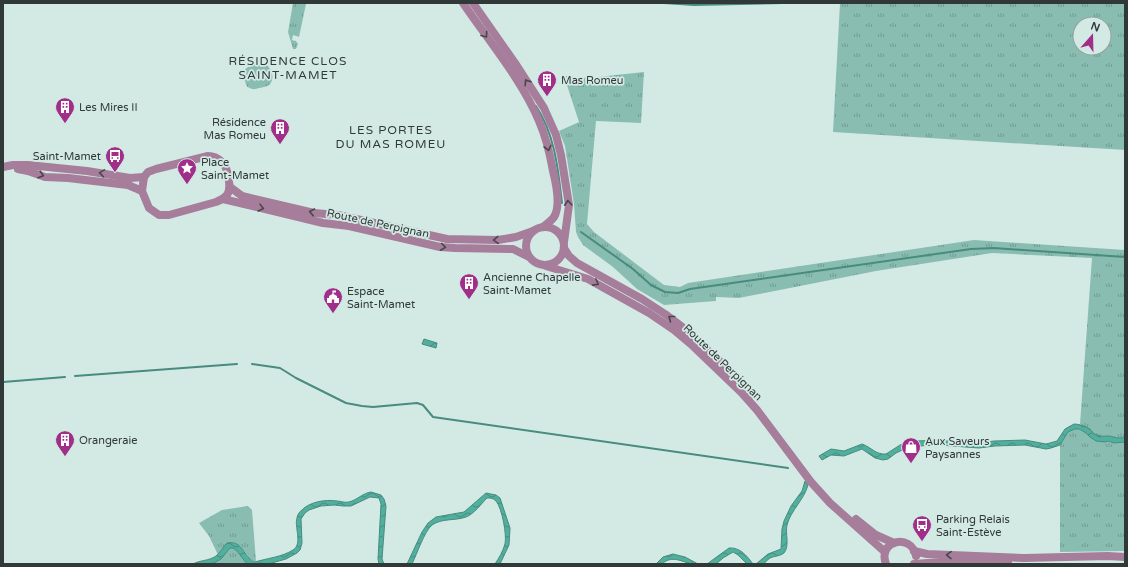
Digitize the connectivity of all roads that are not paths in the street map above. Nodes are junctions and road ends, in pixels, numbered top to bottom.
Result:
1 (463, 3) edge
2 (473, 3) edge
3 (3, 167) edge
4 (144, 177) junction
5 (230, 187) junction
6 (142, 191) junction
7 (223, 199) junction
8 (543, 227) junction
9 (533, 231) junction
10 (564, 245) junction
11 (529, 257) junction
12 (546, 266) junction
13 (894, 543) junction
14 (914, 551) junction
15 (885, 552) junction
16 (1125, 557) edge
17 (1125, 562) edge
18 (886, 564) edge
19 (914, 564) edge

1 -> 8 main road
10 -> 2 main road
4 -> 3 main road
3 -> 6 main road
4 - 5 main road
4 - 6 main road
5 - 7 main road
9 -> 5 main road, Route de Perpignan
6 - 7 main road
7 -> 11 main road, Route de Perpignan
8 - 9 main road
8 - 10 main road
9 - 11 main road
10 - 12 main road
13 -> 10 main road, Route de Perpignan
11 - 12 main road
12 -> 15 main road, Route de Perpignan
13 - 14 main road, Route de Perpignan
13 - 15 main road
16 -> 14 main road
14 - 19 main road
15 - 18 main road
17 - 19 main road

